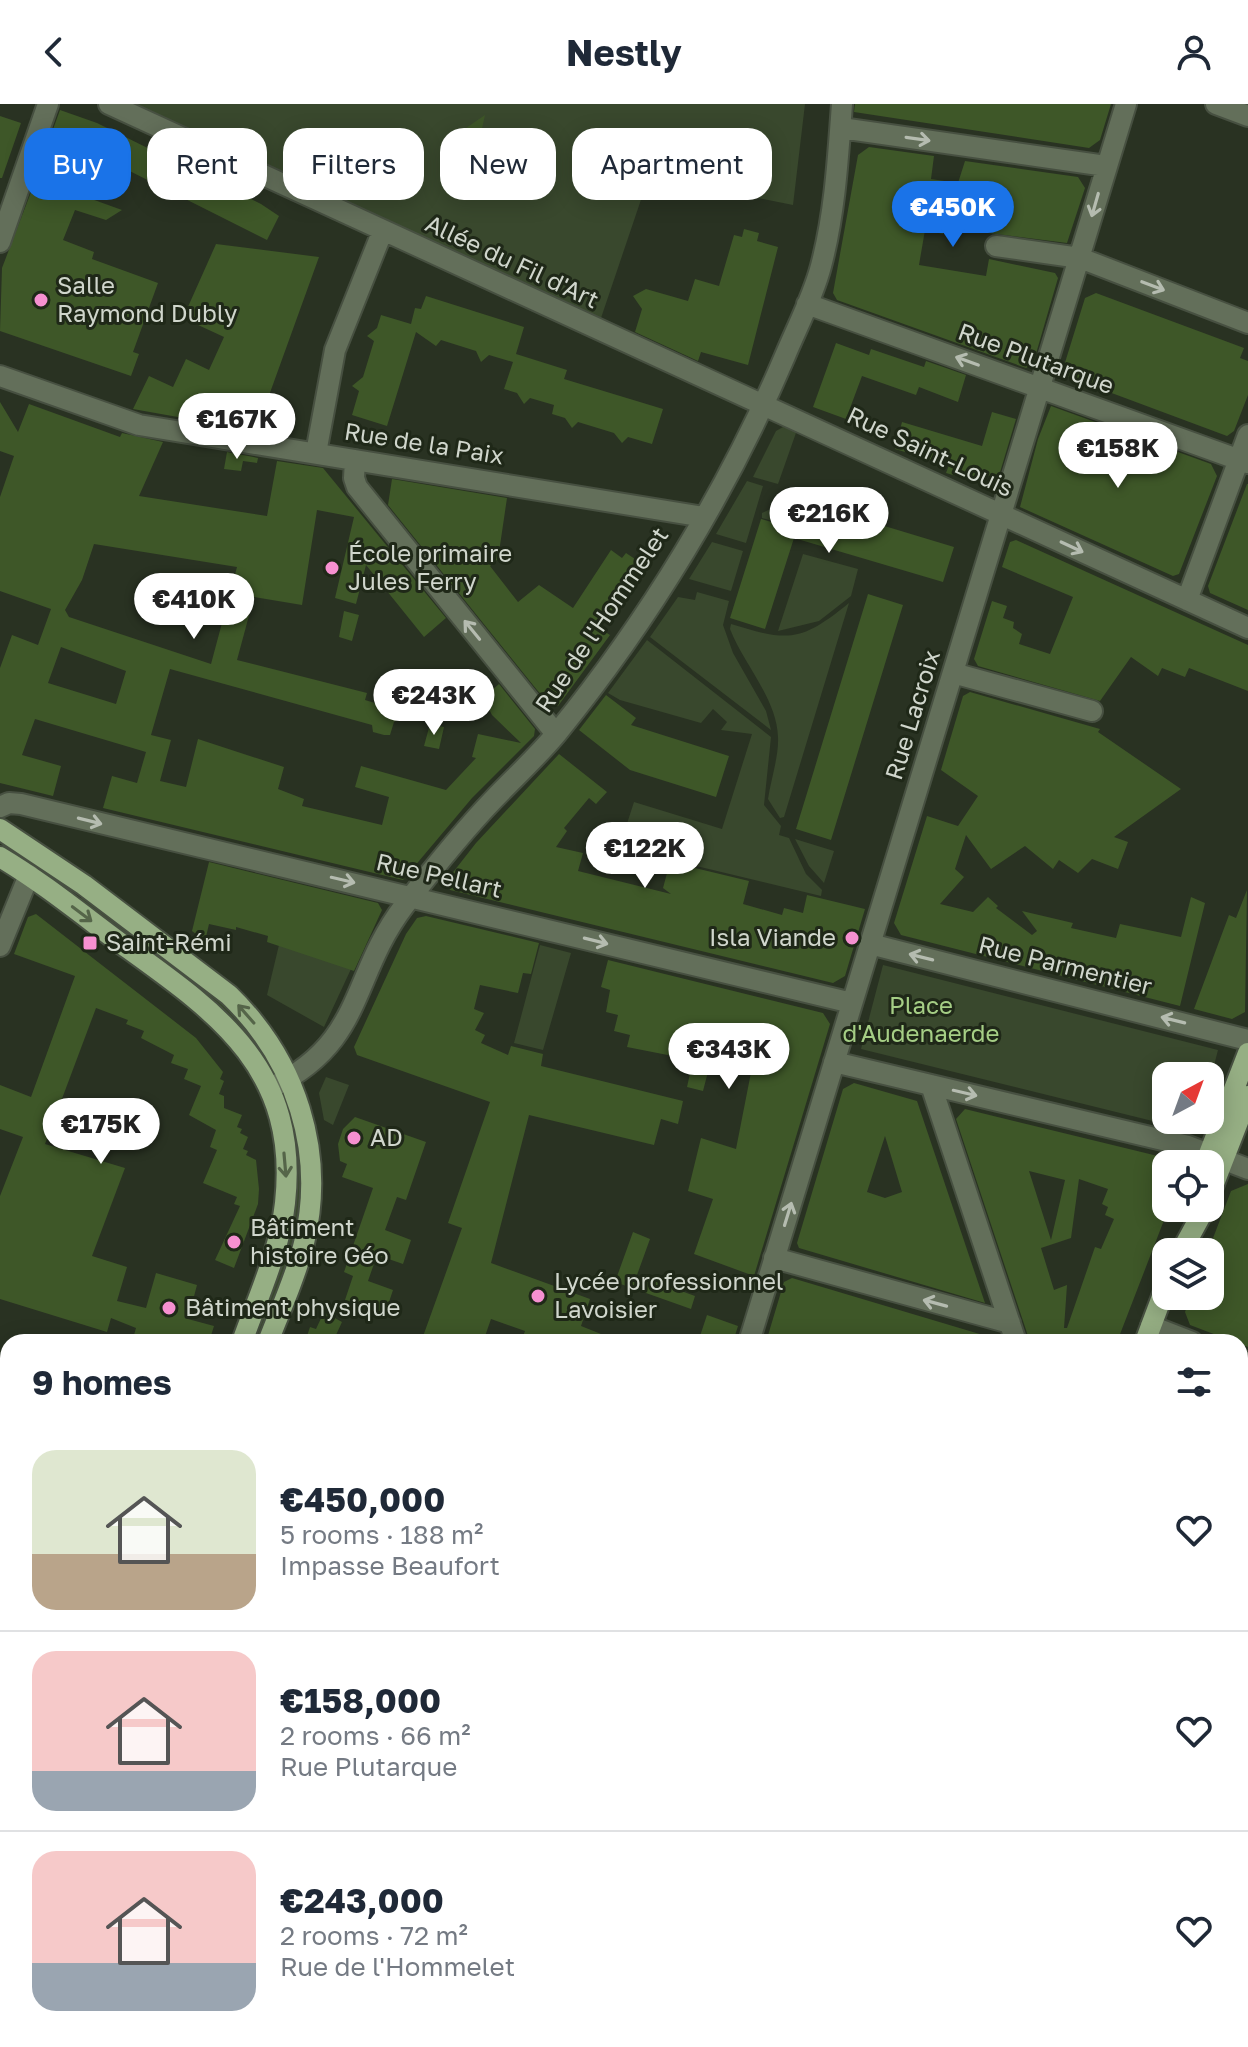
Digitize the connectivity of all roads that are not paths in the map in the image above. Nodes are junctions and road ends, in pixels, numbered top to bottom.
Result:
1 (48, 104) edge
2 (109, 104) edge
3 (842, 104) edge
4 (1126, 104) edge
5 (1216, 104) edge
6 (1248, 116) edge
7 (841, 128) junction
8 (1106, 166) junction
9 (383, 230) junction
10 (0, 242) edge
11 (996, 246) dead end
12 (1080, 258) junction
13 (807, 304) junction
14 (1248, 323) edge
15 (0, 376) edge
16 (1040, 388) junction
17 (765, 404) junction
18 (1248, 435) edge
19 (316, 453) junction
20 (355, 460) junction
21 (1243, 461) edge
22 (1001, 514) junction
23 (704, 517) junction
24 (1187, 600) junction
25 (1248, 628) edge
26 (953, 673) junction
27 (1092, 711) dead end
28 (556, 734) junction
29 (7, 805) edge
30 (0, 829) edge
31 (0, 857) edge
32 (29, 875) junction
33 (412, 896) junction
34 (870, 944) junction
35 (0, 946) edge
36 (852, 1003) junction
37 (1248, 1040) edge
38 (1248, 1053) edge
39 (834, 1062) junction
40 (289, 1079) junction
41 (931, 1085) junction
42 (269, 1089) junction
43 (1248, 1096) edge
44 (1179, 1150) edge
45 (1216, 1150) edge
46 (1218, 1150) edge
47 (1224, 1162) edge
48 (1248, 1169) edge
49 (774, 1258) junction
50 (1157, 1310) edge
51 (1013, 1333) edge
52 (245, 1334) edge
53 (271, 1334) edge
54 (751, 1334) edge
55 (1148, 1334) edge

1 - 10 street
2 - 9 street, Allée du Fil d'Art
3 - 7 street, Rue de l'Hommelet
4 - 8 street, Rue Lacroix
5 - 6 street
7 -> 8 street
7 - 13 street, Rue de l'Hommelet
8 -> 12 street, Rue Lacroix
9 - 17 street, Allée du Fil d'Art
9 - 19 street
11 - 12 street
12 -> 14 street
12 - 16 street, Rue Lacroix
16 -> 13 street, Rue Plutarque
13 - 17 street, Rue de l'Hommelet
15 - 19 street, Rue de la Paix
16 - 21 street, Rue Plutarque
16 - 22 street, Rue Lacroix
17 - 22 street, Rue Saint-Louis
17 - 23 street, Rue de l'Hommelet
18 - 21 street
19 - 20 street, Rue de la Paix
20 - 23 street, Rue de la Paix
28 -> 20 street
21 - 24 street
22 -> 24 street, Rue Saint-Louis
22 - 26 street, Rue Lacroix
23 - 28 street, Rue de l'Hommelet
24 - 25 street, Rue Saint-Louis
26 - 27 street
26 - 34 street, Rue Lacroix
28 - 33 street, Rue de l'Hommelet
29 -> 33 street, Rue Pellart
40 -> 30 main road
31 - 32 main road
32 - 35 street
32 -> 42 main road
33 -> 36 street, Rue Pellart
33 - 40 street, Rue de l'Hommelet
34 - 36 street, Rue Lacroix
37 -> 34 street, Rue Parmentier
36 - 39 street, Rue Lacroix
38 - 45 main road
39 - 41 street
49 -> 39 street, Rue Lacroix
40 - 42 street, Rue de l'Hommelet
40 - 53 main road
41 -> 44 street
41 - 51 street
42 -> 52 main road
43 - 46 main road
47 - 48 street
51 -> 49 street
49 - 54 street, Rue Lacroix
50 - 55 main road

